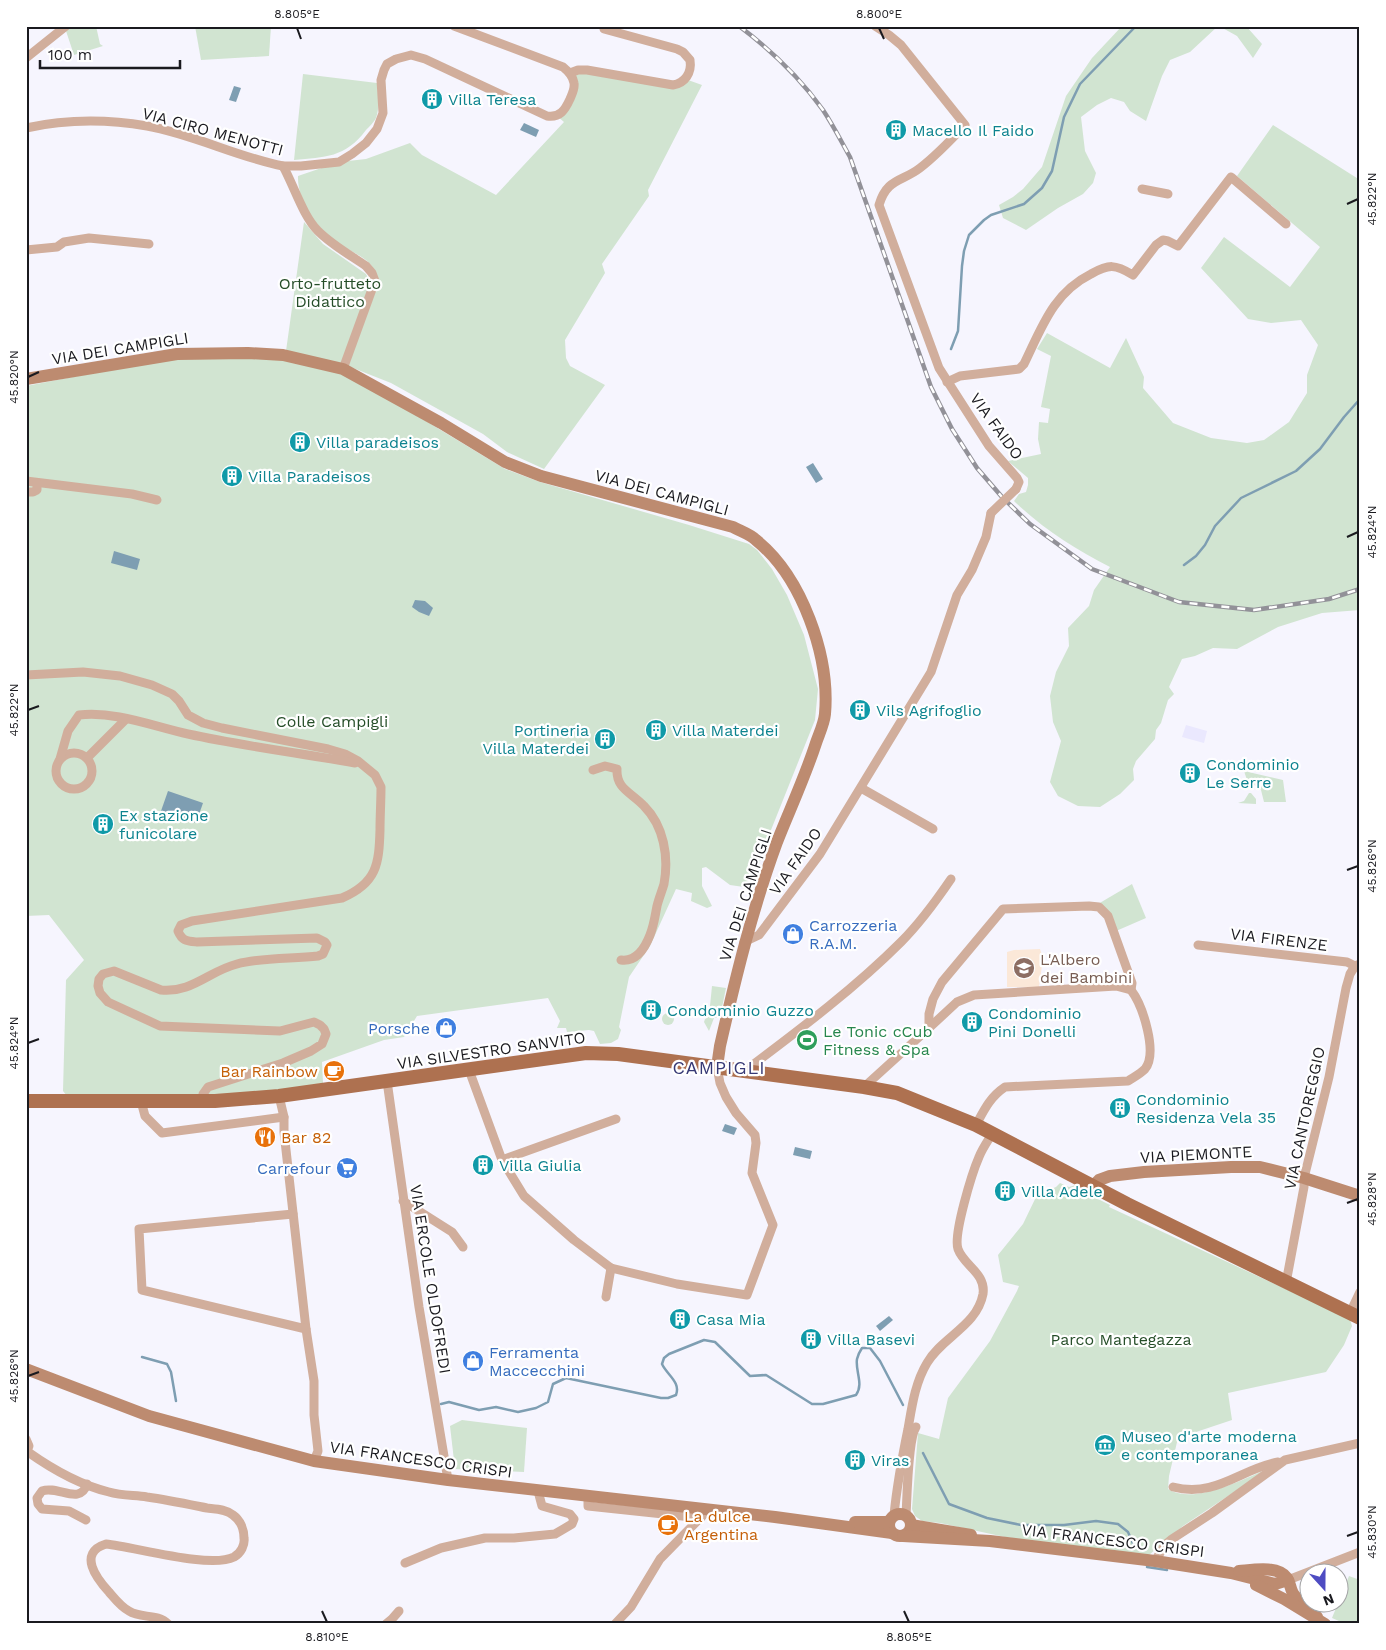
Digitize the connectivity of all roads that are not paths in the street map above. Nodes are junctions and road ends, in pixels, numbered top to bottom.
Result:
1 (66, 26) edge
2 (454, 26) edge
3 (875, 26) edge
4 (58, 30) edge
5 (604, 30) dead end
6 (26, 58) edge
7 (570, 73) junction
8 (26, 128) edge
9 (283, 166) junction
10 (1142, 189) dead end
11 (1168, 194) dead end
12 (1286, 224) dead end
13 (149, 244) dead end
14 (26, 250) edge
15 (342, 369) junction
16 (26, 379) edge
17 (947, 382) junction
18 (26, 481) edge
19 (37, 482) junction
20 (26, 492) edge
21 (157, 500) dead end
22 (26, 675) edge
23 (126, 719) junction
24 (86, 758) junction
25 (60, 759) junction
26 (362, 764) junction
27 (593, 770) dead end
28 (861, 788) junction
29 (933, 829) dead end
30 (951, 879) dead end
31 (744, 942) junction
32 (1198, 945) dead end
33 (620, 960) dead end
34 (1357, 965) edge
35 (1131, 990) junction
36 (929, 1028) junction
37 (716, 1067) junction
38 (469, 1070) junction
39 (746, 1070) junction
40 (387, 1081) junction
41 (864, 1087) junction
42 (279, 1096) junction
43 (26, 1101) edge
44 (141, 1101) junction
45 (203, 1101) junction
46 (284, 1117) junction
47 (616, 1119) dead end
48 (976, 1125) junction
49 (992, 1134) junction
50 (502, 1160) junction
51 (1304, 1178) junction
52 (1094, 1186) junction
53 (1360, 1196) edge
54 (403, 1201) junction
55 (293, 1214) junction
56 (463, 1247) dead end
57 (611, 1268) junction
58 (1286, 1283) junction
59 (1360, 1292) edge
60 (606, 1296) dead end
61 (1355, 1316) edge
62 (306, 1329) junction
63 (26, 1369) edge
64 (26, 1439) edge
65 (1360, 1443) edge
66 (27, 1453) edge
67 (1285, 1460) junction
68 (314, 1461) junction
69 (448, 1480) junction
70 (87, 1484) junction
71 (1173, 1487) dead end
72 (538, 1491) junction
73 (704, 1514) junction
74 (86, 1520) dead end
75 (899, 1525) junction
76 (1360, 1552) edge
77 (1155, 1561) junction
78 (405, 1563) dead end
79 (1231, 1572) junction
80 (1288, 1580) junction
81 (399, 1611) dead end
82 (1321, 1621) edge
83 (168, 1624) edge
84 (386, 1624) edge
85 (615, 1624) edge

1 - 4 street
2 - 7 street
3 - 17 street, VIA FAIDO
4 - 6 street
5 - 7 street
7 - 9 street, VIA CIRO MENOTTI
8 - 9 street, VIA CIRO MENOTTI
9 - 15 street
10 - 11 street
12 - 17 street
13 - 14 street
15 - 16 street, VIA DEI CAMPIGLI
15 - 31 street, VIA DEI CAMPIGLI
17 - 28 street, VIA FAIDO, bridge
18 - 19 street
19 - 20 street
19 - 21 street
22 - 26 street
23 - 24 street
23 - 25 street
23 - 26 street
24 - 25 street
24 - 25 street
26 - 45 street
27 - 33 street
28 - 29 street
28 - 31 street, VIA FAIDO
30 - 39 street
31 - 37 street, VIA DEI CAMPIGLI
32 - 34 street, VIA FIRENZE
34 - 51 street, VIA CANTOREGGIO
35 - 36 street
35 - 36 street
35 - 48 street
36 - 41 street
37 - 38 main road, VIA SILVESTRO SANVITO
37 - 39 main road, VIA SILVESTRO SANVITO
37 - 57 street
38 - 40 main road, VIA SILVESTRO SANVITO
38 - 50 street
39 - 41 main road, VIA SILVESTRO SANVITO
40 - 42 main road, VIA SILVESTRO SANVITO
40 - 54 street, VIA ERCOLE OLDOFREDI
41 - 48 main road, VIA SILVESTRO SANVITO
42 - 45 main road, VIA SILVESTRO SANVITO
42 - 46 street
43 - 44 main road, VIA SILVESTRO SANVITO
44 - 45 main road, VIA SILVESTRO SANVITO
44 - 46 street
46 - 55 street
47 - 50 street
48 - 49 main road, VIA SILVESTRO SANVITO
49 - 52 main road, VIA SILVESTRO SANVITO
49 - 75 street
50 - 57 street
51 - 52 street, VIA PIEMONTE
51 - 53 street, VIA PIEMONTE
51 - 58 street, VIA CANTOREGGIO
52 - 58 main road, VIA SILVESTRO SANVITO
54 - 56 street
54 - 69 street, VIA ERCOLE OLDOFREDI
55 - 62 street
55 - 62 street
57 - 60 street
58 - 61 main road, VIA SILVESTRO SANVITO
59 - 61 street
62 - 68 street
63 - 68 street, VIA FRANCESCO CRISPI
64 - 66 street
65 - 67 street
66 - 70 street
67 - 71 street
67 - 77 street
68 - 69 street, VIA FRANCESCO CRISPI
69 - 72 street, VIA FRANCESCO CRISPI
70 - 74 street
70 - 83 street
72 - 73 street, VIA FRANCESCO CRISPI
72 - 78 street
73 - 75 street, VIA FRANCESCO CRISPI
73 - 85 street
75 - 77 street, VIA FRANCESCO CRISPI
76 - 80 street
77 - 79 street, VIA FRANCESCO CRISPI
79 - 80 street, VIA FRANCESCO CRISPI
79 - 82 street, VIA FRANCESCO CRISPI
80 - 82 street, VIA FRANCESCO CRISPI
81 - 84 street

